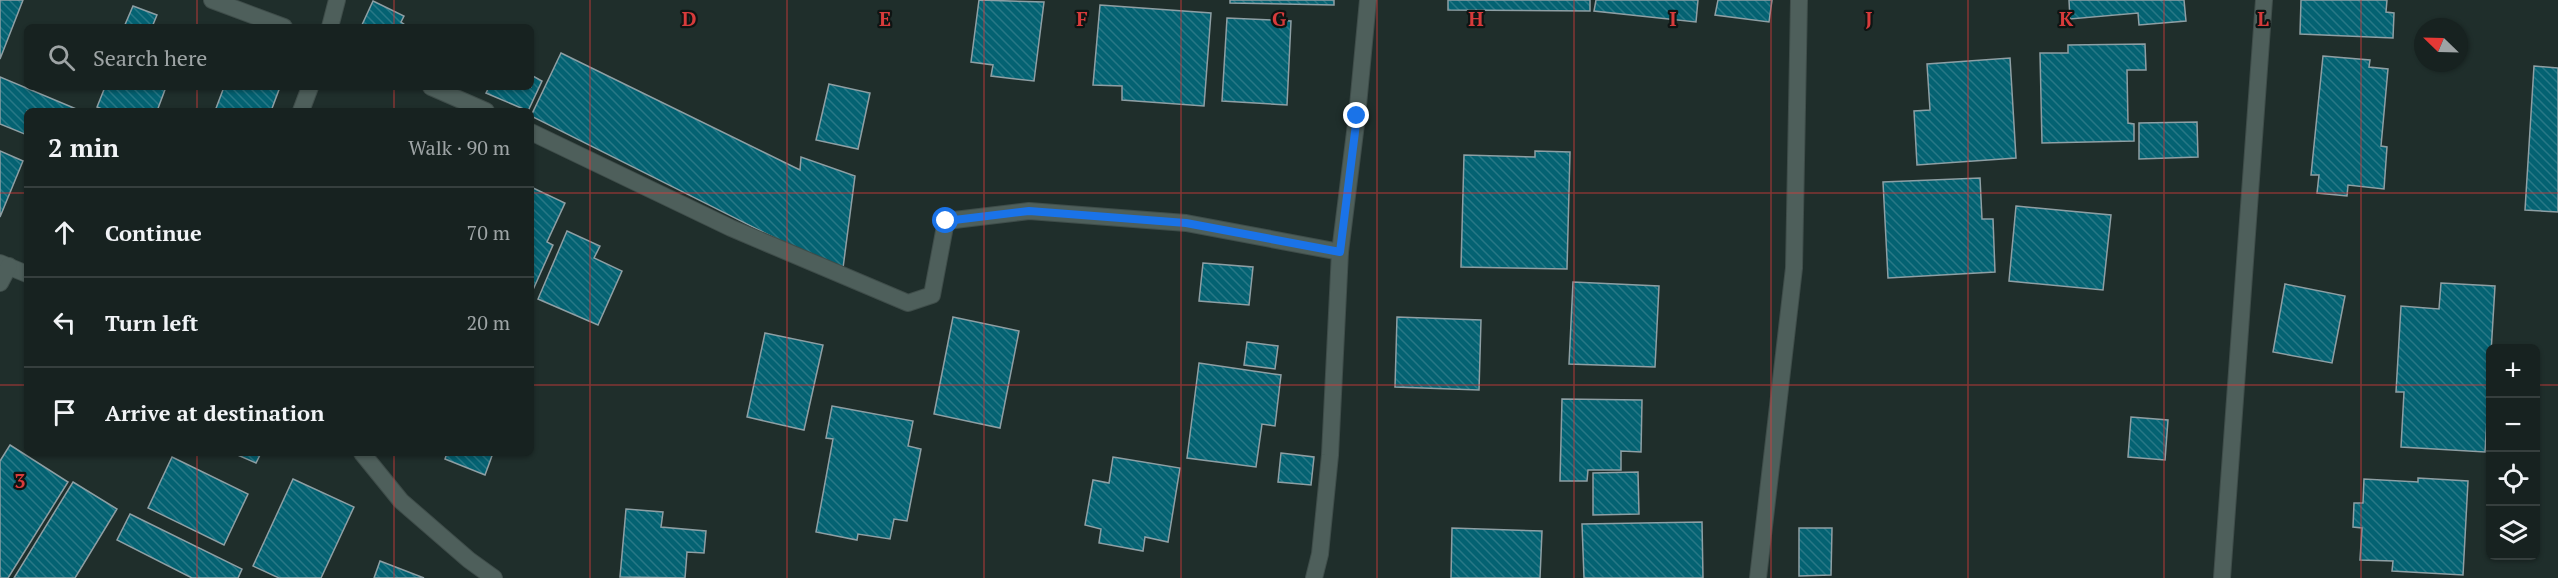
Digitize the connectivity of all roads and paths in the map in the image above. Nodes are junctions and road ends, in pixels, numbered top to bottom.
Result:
1 (212, 0) edge
2 (337, 0) edge
3 (1368, 0) edge
4 (1799, 0) edge
5 (2264, 0) edge
6 (276, 24) edge
7 (331, 24) edge
8 (309, 90) edge
9 (438, 90) edge
10 (302, 108) edge
11 (479, 108) edge
12 (534, 133) edge
13 (1340, 252) junction
14 (4, 264) edge
15 (24, 273) edge
16 (0, 282) edge
17 (364, 456) edge
18 (494, 578) edge
19 (1314, 578) edge
20 (1758, 578) edge
21 (2222, 578) edge

1 - 6 street
2 - 7 street
3 - 13 street
4 - 20 street
5 - 21 street
8 - 10 street
9 - 11 street
12 - 13 street
13 - 19 street
14 - 15 street
14 - 16 street
17 - 18 street

